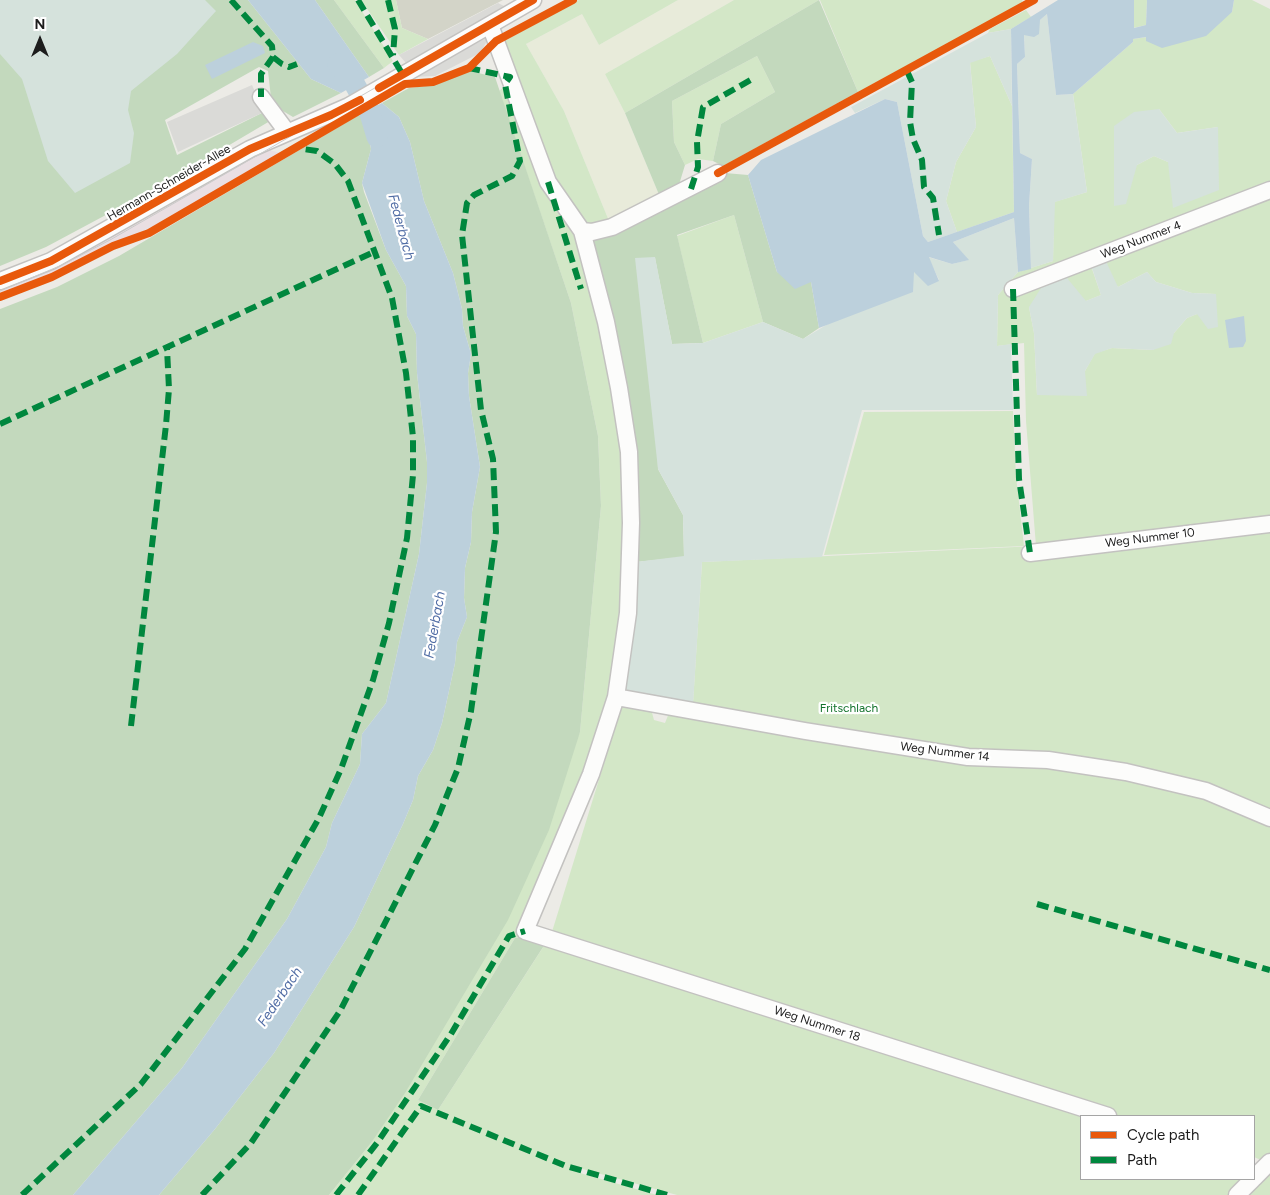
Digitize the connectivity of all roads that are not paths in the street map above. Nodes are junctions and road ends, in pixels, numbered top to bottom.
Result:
1 (533, 0) edge
2 (490, 25) junction
3 (261, 97) dead end
4 (287, 132) junction
5 (718, 173) dead end
6 (1270, 190) edge
7 (582, 231) junction
8 (0, 281) edge
9 (1013, 289) dead end
10 (1270, 524) edge
11 (1030, 552) dead end
12 (616, 697) junction
13 (1270, 818) edge
14 (1105, 1115) edge
15 (1265, 1165) edge
16 (1255, 1178) edge
17 (1253, 1180) edge
18 (1237, 1195) edge

1 - 2 street, Hermann-Schneider-Allee
2 - 4 street, Hermann-Schneider-Allee
2 - 7 street
3 - 4 street
4 - 8 street, Hermann-Schneider-Allee
5 - 7 street
6 - 9 street, Weg Nummer 4
7 - 12 street
10 - 11 street, Weg Nummer 10
12 - 13 street, Weg Nummer 14
12 - 14 street, Weg Nummer 18
15 - 16 street
17 - 18 street

